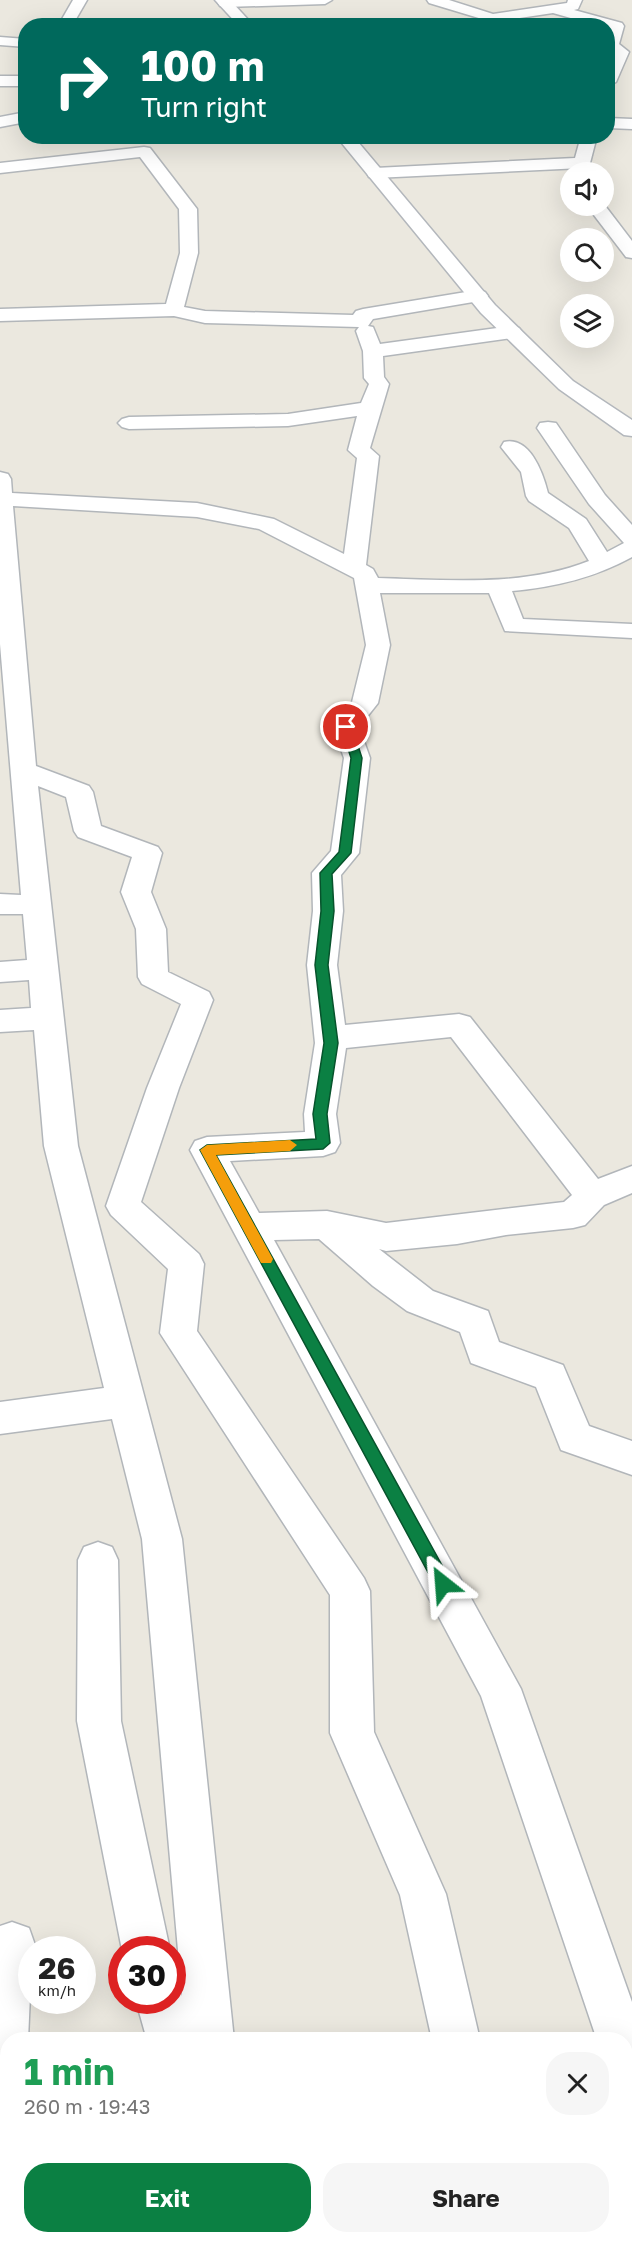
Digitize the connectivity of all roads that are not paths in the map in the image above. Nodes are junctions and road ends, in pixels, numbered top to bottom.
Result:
1 (80, 0) edge
2 (325, 0) edge
3 (434, 0) edge
4 (224, 1) edge
5 (579, 2) edge
6 (554, 9) junction
7 (70, 18) edge
8 (240, 18) edge
9 (475, 18) edge
10 (492, 18) edge
11 (587, 18) edge
12 (0, 41) edge
13 (18, 42) edge
14 (615, 48) edge
15 (615, 67) edge
16 (0, 81) edge
17 (18, 81) edge
18 (18, 119) edge
19 (0, 122) edge
20 (615, 123) edge
21 (632, 124) edge
22 (351, 144) edge
23 (587, 144) edge
24 (582, 162) edge
25 (0, 168) edge
26 (560, 168) edge
27 (375, 173) junction
28 (604, 216) edge
29 (632, 253) edge
30 (478, 296) junction
31 (174, 310) junction
32 (0, 315) edge
33 (363, 321) junction
34 (512, 332) junction
35 (373, 351) junction
36 (370, 408) junction
37 (129, 423) dead end
38 (548, 428) dead end
39 (632, 430) edge
40 (512, 447) dead end
41 (0, 493) edge
42 (632, 538) edge
43 (632, 548) edge
44 (602, 563) junction
45 (361, 576) junction
46 (498, 585) junction
47 (4, 588) edge
48 (632, 631) edge
49 (16, 784) edge
50 (0, 904) edge
51 (36, 905) junction
52 (43, 969) junction
53 (0, 972) edge
54 (48, 1018) junction
55 (0, 1021) edge
56 (330, 1038) junction
57 (618, 1190) edge
58 (327, 1225) junction
59 (249, 1227) junction
60 (127, 1401) junction
61 (0, 1418) edge
62 (632, 1458) edge
63 (98, 1560) dead end
64 (143, 1936) edge
65 (12, 1945) dead end
66 (164, 2014) edge
67 (5, 2032) edge
68 (169, 2032) edge
69 (209, 2032) edge
70 (454, 2032) edge
71 (618, 2032) edge

1 - 7 street
2 - 4 street
3 - 9 street
4 - 8 street
5 - 6 street
6 - 10 street
6 - 11 street
12 - 13 street
14 - 15 street
16 - 17 street
18 - 19 street
20 - 21 street
22 - 27 street
23 - 24 street
25 - 31 street
26 - 27 street
27 - 30 street
28 - 29 street
30 - 33 street
30 - 34 street
31 - 32 street
31 - 33 street
33 - 35 street
34 - 35 street
34 - 39 street
35 - 36 street
36 - 37 street
36 - 45 street
38 - 42 street
40 - 44 street
41 - 45 street
41 - 47 street
43 - 44 street
44 - 46 street
45 - 46 street
45 - 56 street
46 - 48 street
47 - 49 street
49 - 51 street
49 - 70 street
50 - 51 street
51 - 52 street
52 - 53 street
52 - 54 street
54 - 55 street
54 - 60 street
56 - 57 street
56 - 59 street
57 - 58 street
58 - 59 street
58 - 62 street
59 - 71 street
60 - 61 street
60 - 69 street
63 - 64 street
65 - 67 street
66 - 68 street

